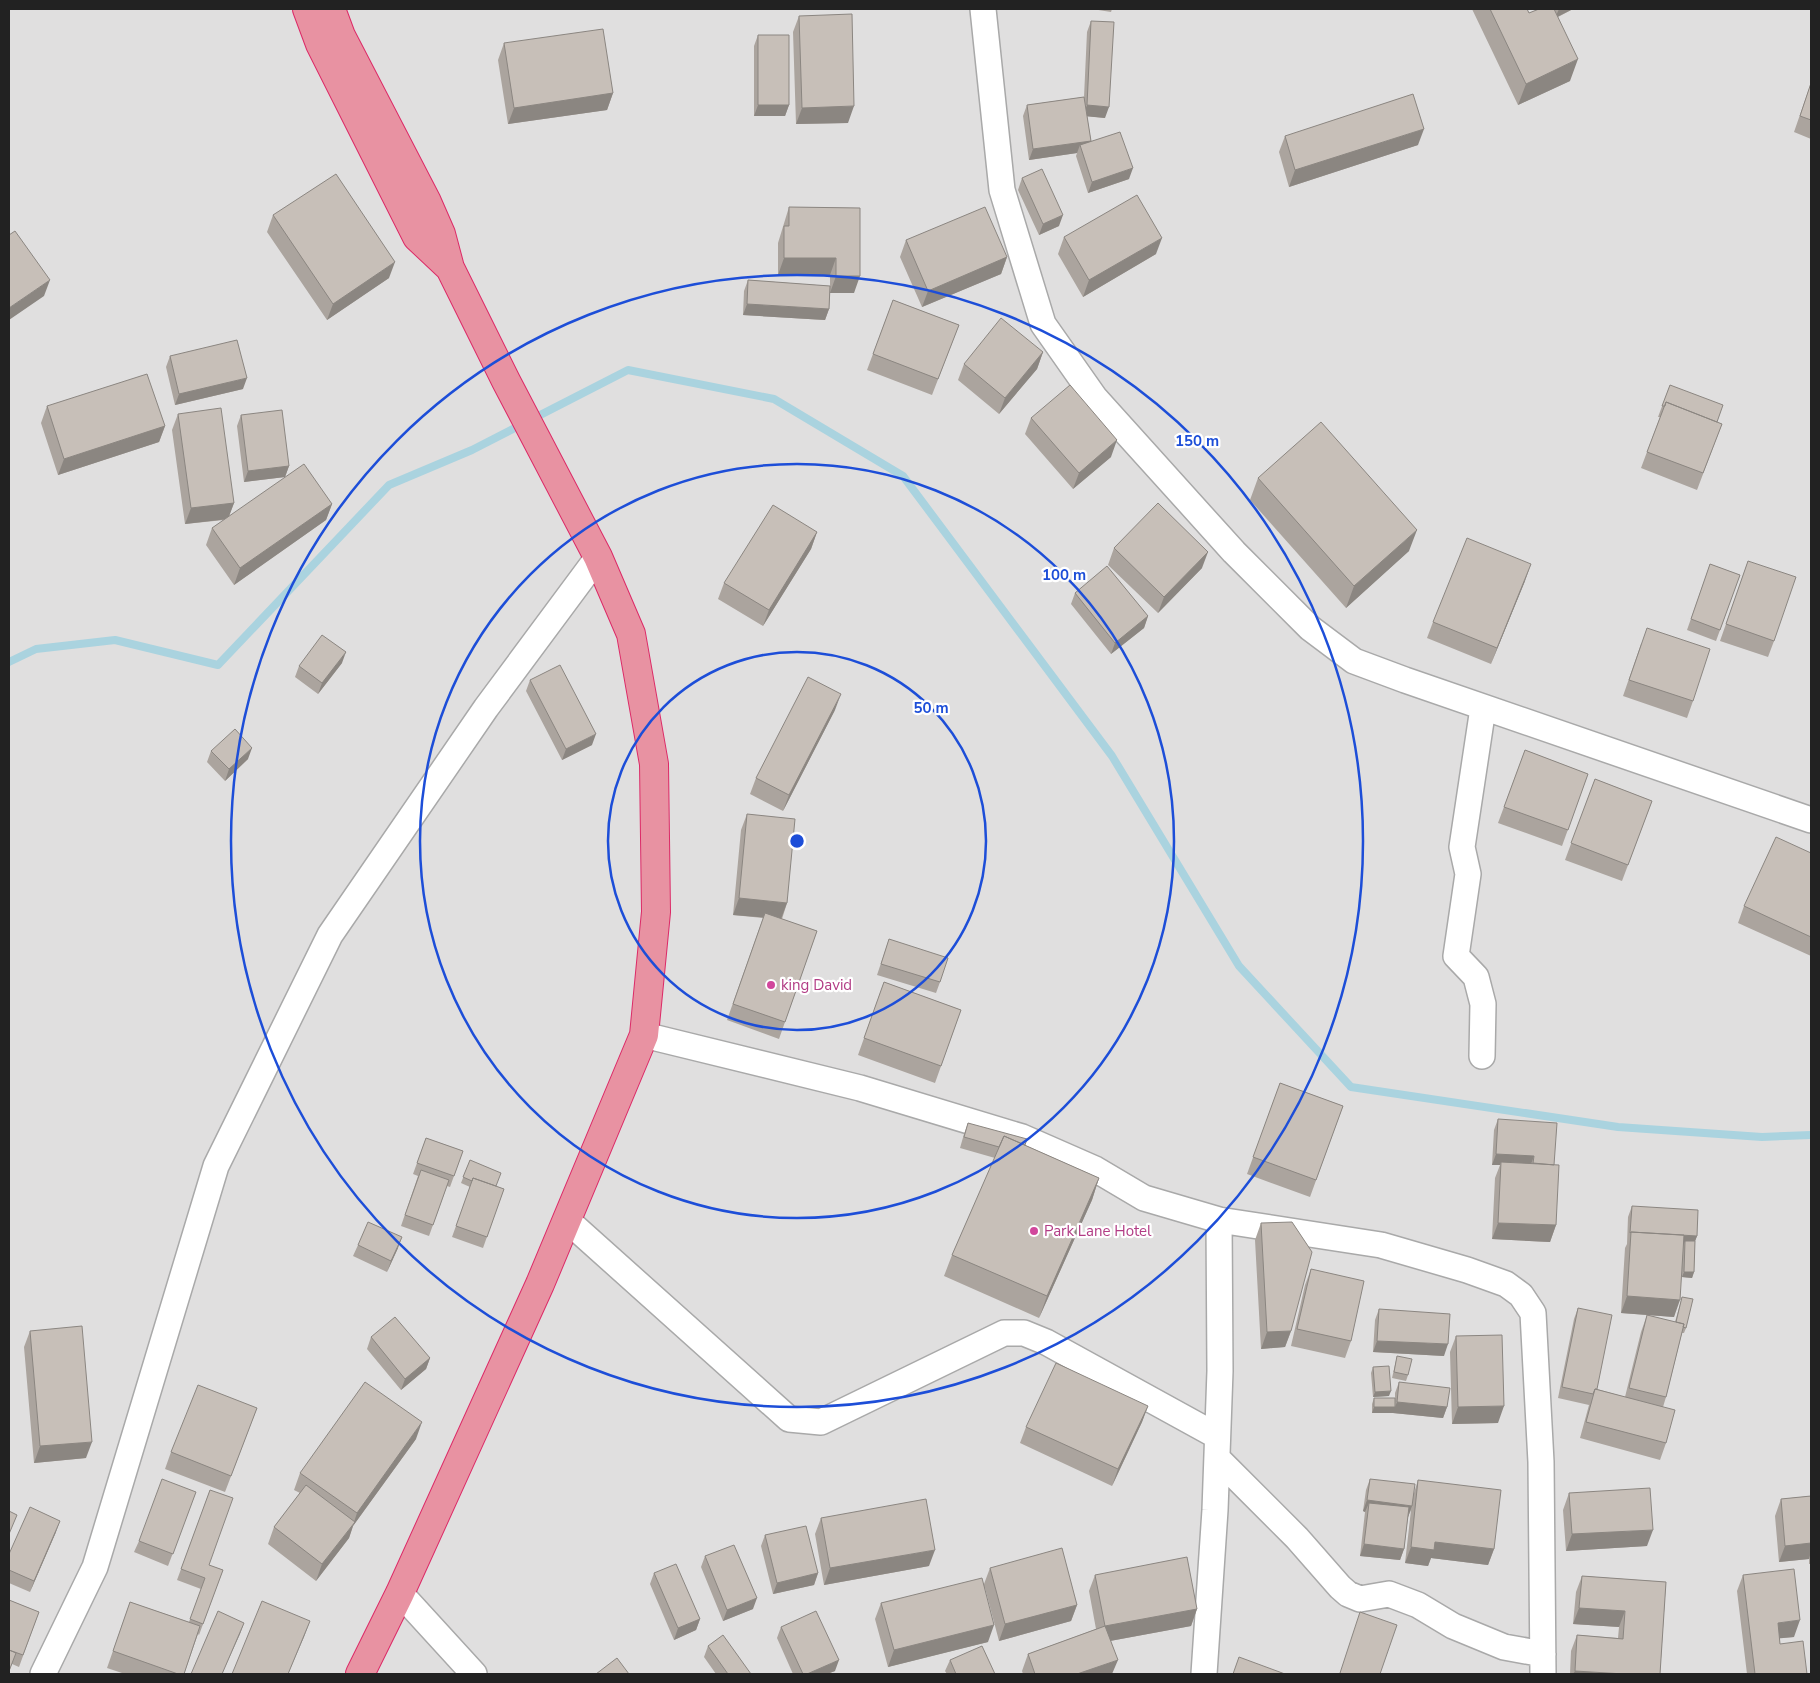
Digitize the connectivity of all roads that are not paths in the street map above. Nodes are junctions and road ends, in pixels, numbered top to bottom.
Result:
1 (307, 9) edge
2 (331, 9) edge
3 (983, 9) edge
4 (450, 268) junction
5 (598, 557) junction
6 (1483, 708) junction
7 (1811, 820) edge
8 (644, 1035) junction
9 (1482, 1056) dead end
10 (1219, 1220) junction
11 (568, 1221) junction
12 (1217, 1447) junction
13 (400, 1593) junction
14 (1543, 1664) edge
15 (43, 1674) edge
16 (360, 1674) edge
17 (474, 1674) edge
18 (1204, 1674) edge

1 - 4 highway
2 - 4 highway
3 - 6 street
4 - 5 highway
5 - 8 highway
5 - 15 street
6 - 7 street
6 - 9 street
8 - 10 street
8 - 11 highway
10 - 12 street
10 - 14 street
11 - 12 street
11 - 13 highway
12 - 14 street
12 - 18 street
13 - 16 highway
13 - 17 street

